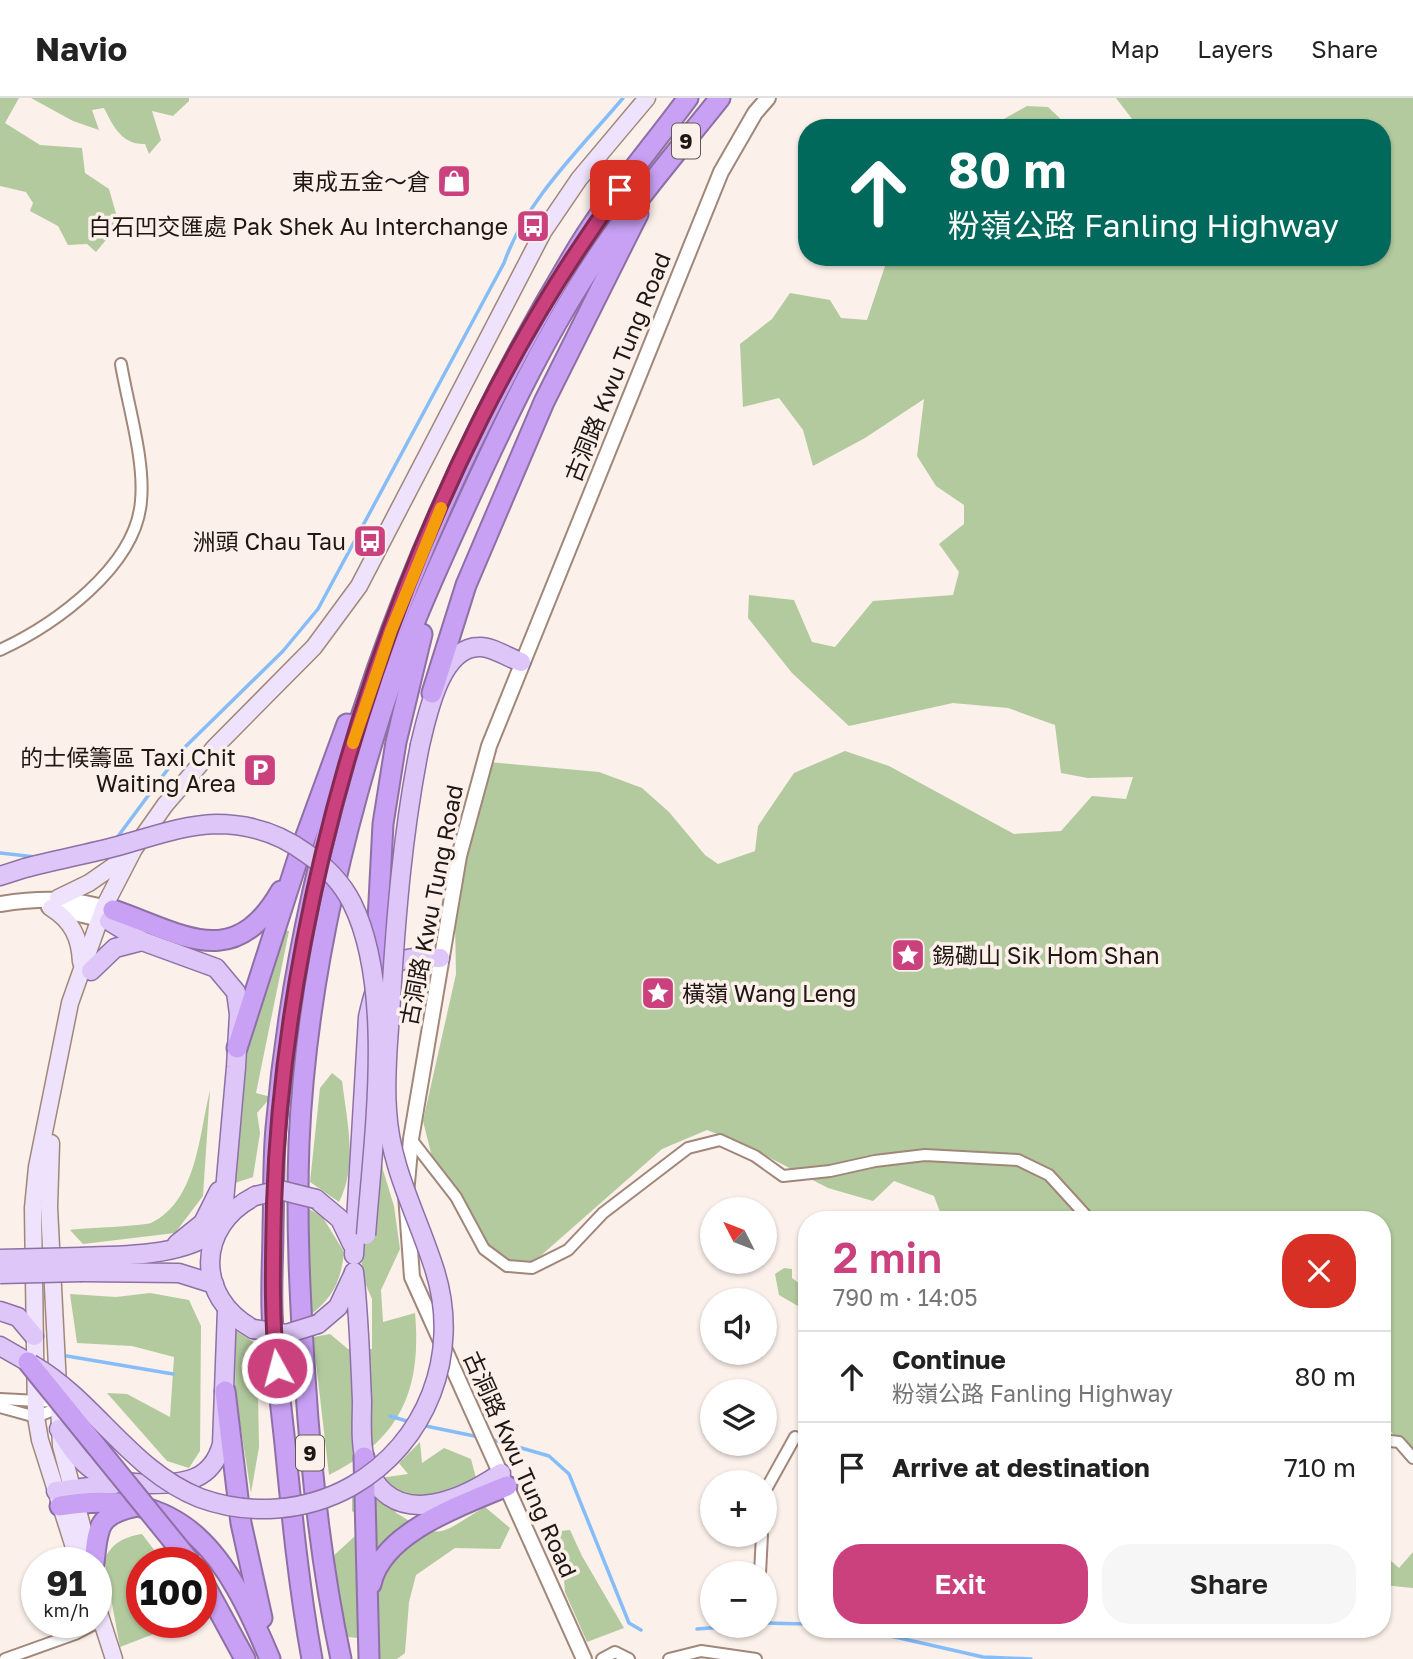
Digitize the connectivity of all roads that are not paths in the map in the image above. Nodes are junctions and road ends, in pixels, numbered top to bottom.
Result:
1 (647, 98) edge
2 (688, 98) edge
3 (720, 98) edge
4 (768, 98) edge
5 (652, 185) junction
6 (121, 364) dead end
7 (432, 528) junction
8 (443, 559) junction
9 (0, 650) edge
10 (521, 662) junction
11 (432, 692) junction
12 (152, 823) junction
13 (134, 849) junction
14 (299, 855) junction
15 (0, 876) edge
16 (55, 903) junction
17 (1, 904) edge
18 (106, 914) junction
19 (142, 940) junction
20 (440, 958) junction
21 (86, 969) junction
22 (374, 987) junction
23 (237, 1048) junction
24 (411, 1139) junction
25 (225, 1172) junction
26 (1082, 1211) edge
27 (220, 1227) junction
28 (165, 1250) junction
29 (0, 1259) edge
30 (354, 1264) junction
31 (82, 1265) junction
32 (0, 1275) edge
33 (214, 1284) junction
34 (227, 1310) junction
35 (0, 1311) edge
36 (360, 1324) junction
37 (0, 1346) edge
38 (33, 1351) junction
39 (225, 1391) junction
40 (0, 1399) edge
41 (37, 1400) junction
42 (58, 1405) junction
43 (0, 1408) edge
44 (36, 1417) junction
45 (60, 1429) junction
46 (795, 1437) dead end
47 (1391, 1441) edge
48 (364, 1457) junction
49 (1413, 1458) edge
50 (777, 1470) edge
51 (504, 1479) junction
52 (125, 1483) junction
53 (67, 1497) junction
54 (144, 1505) junction
55 (76, 1547) edge
56 (87, 1547) edge
57 (95, 1547) edge
58 (179, 1547) edge
59 (368, 1600) junction
60 (217, 1608) edge
61 (58, 1638) edge
62 (106, 1638) edge
63 (244, 1658) edge
64 (5, 1659) edge
65 (114, 1659) edge
66 (270, 1659) edge
67 (275, 1659) edge
68 (312, 1659) edge
69 (341, 1659) edge
70 (369, 1659) edge
71 (583, 1659) edge
72 (602, 1659) edge
73 (629, 1659) edge
74 (669, 1659) edge
75 (756, 1659) edge

1 - 12 main road
2 - 7 highway, 9
3 - 5 highway, 9
4 - 10 street, 古洞路 Kwu Tung Road
5 - 8 highway, 9
5 - 11 highway
6 - 9 street
7 - 14 highway
7 - 68 highway, 9
8 - 22 highway
8 - 69 highway, 9
10 - 11 main road
10 - 20 street, 古洞路 Kwu Tung Road
11 - 38 main road, bridge
12 - 13 main road
12 - 18 main road
13 - 16 main road
13 - 18 main road
14 - 18 highway
14 - 23 highway
15 - 36 main road, bridge
16 - 17 street
16 - 18 street
16 - 21 main road
18 - 19 main road
18 - 21 main road
19 - 21 main road
19 - 23 main road
20 - 22 main road
20 - 24 street, 古洞路 Kwu Tung Road
21 - 38 main road
21 - 42 main road
22 - 30 main road
23 - 25 main road
24 - 26 street
24 - 51 street, 古洞路 Kwu Tung Road
25 - 27 main road
25 - 28 main road
27 - 28 main road
27 - 30 main road, bridge
27 - 33 main road
28 - 31 main road
29 - 31 main road, bridge
30 - 34 main road, bridge
30 - 36 main road
31 - 32 main road, bridge
31 - 33 main road
33 - 34 main road
34 - 39 main road
35 - 38 main road
36 - 48 main road
37 - 38 main road
38 - 41 main road
38 - 58 highway, bridge
39 - 52 main road
39 - 67 highway
40 - 41 street
41 - 42 street
41 - 44 main road
42 - 44 street
42 - 45 main road
43 - 44 street
44 - 53 main road
45 - 52 main road
45 - 53 main road
46 - 50 street
47 - 49 street
48 - 51 main road
48 - 59 highway
51 - 59 highway
51 - 71 street, 古洞路 Kwu Tung Road
52 - 53 main road
53 - 54 highway
53 - 55 main road
53 - 56 main road
54 - 57 highway
54 - 66 highway
59 - 70 highway
60 - 63 highway
61 - 64 street
62 - 65 main road
72 - 73 street
74 - 75 street

